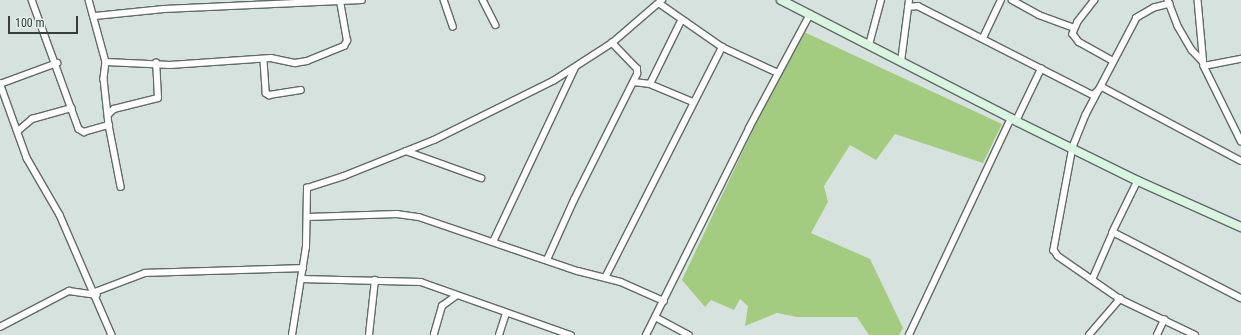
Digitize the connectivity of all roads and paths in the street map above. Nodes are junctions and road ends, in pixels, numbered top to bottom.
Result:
1 (32, 0) edge
2 (89, 0) edge
3 (362, 0) edge
4 (444, 0) edge
5 (483, 0) edge
6 (781, 0) edge
7 (881, 0) edge
8 (909, 0) edge
9 (1001, 0) edge
10 (1012, 0) edge
11 (1095, 0) edge
12 (1198, 0) edge
13 (340, 2) junction
14 (661, 2) edge
15 (1169, 2) edge
16 (908, 7) junction
17 (810, 14) junction
18 (95, 16) junction
19 (681, 21) junction
20 (496, 25) dead end
21 (453, 26) dead end
22 (1074, 28) junction
23 (983, 38) junction
24 (612, 43) junction
25 (869, 45) junction
26 (722, 47) junction
27 (1241, 59) edge
28 (264, 61) junction
29 (1113, 61) junction
30 (106, 62) junction
31 (901, 62) junction
32 (57, 63) junction
33 (156, 63) junction
34 (1204, 64) junction
35 (575, 68) junction
36 (1041, 69) junction
37 (778, 73) junction
38 (634, 82) junction
39 (0, 83) edge
40 (650, 84) junction
41 (1102, 87) junction
42 (301, 90) dead end
43 (693, 102) junction
44 (72, 108) junction
45 (108, 114) junction
46 (1013, 120) junction
47 (109, 125) junction
48 (18, 130) junction
49 (1241, 141) edge
50 (1073, 147) junction
51 (406, 151) junction
52 (1241, 161) edge
53 (481, 178) dead end
54 (1138, 181) junction
55 (121, 187) dead end
56 (308, 217) junction
57 (1241, 227) edge
58 (1113, 232) junction
59 (493, 242) junction
60 (547, 260) junction
61 (303, 268) junction
62 (301, 278) junction
63 (604, 278) junction
64 (375, 280) junction
65 (1092, 280) junction
66 (96, 294) junction
67 (456, 296) junction
68 (1241, 298) edge
69 (1120, 299) junction
70 (664, 301) junction
71 (506, 314) junction
72 (657, 318) junction
73 (1164, 320) junction
74 (0, 326) edge
75 (434, 334) edge
76 (112, 335) edge
77 (292, 335) edge
78 (369, 335) edge
79 (499, 335) edge
80 (571, 335) edge
81 (646, 335) edge
82 (689, 335) edge
83 (909, 335) edge
84 (1090, 335) edge
85 (1157, 335) edge
86 (1195, 335) edge

1 - 32 street
2 - 18 street
3 - 13 street
4 - 21 street
5 - 20 street
6 - 17 main road
7 - 25 street
8 - 16 street
9 - 23 street
10 - 22 street
11 - 22 street
12 - 34 street
13 - 18 street
13 - 28 street
14 - 19 street
14 - 24 street
15 - 29 street
15 - 34 street
16 - 23 street
16 - 31 street
17 - 25 main road
17 - 37 street
18 - 30 street
19 - 26 street
19 - 40 street
22 - 29 street
23 - 36 street
24 - 35 street
24 - 38 street
25 - 31 main road
26 - 37 street
26 - 43 street
27 - 34 street
28 - 33 street
28 - 42 street
29 - 41 street
30 - 33 street
30 - 45 street
31 - 46 main road
32 - 39 street
32 - 44 street
33 - 45 street
34 - 49 street
35 - 51 street
35 - 59 street
36 - 41 street
36 - 46 street
37 - 70 street
38 - 40 street
38 - 60 street
39 - 48 street
40 - 43 street
41 - 50 street
41 - 52 street
43 - 63 street
44 - 47 street
44 - 48 street
45 - 47 street
46 - 50 main road
46 - 83 street
47 - 55 street
48 - 66 street
50 - 54 main road
50 - 65 street
51 - 53 street
51 - 56 street
54 - 57 main road
54 - 58 street
56 - 59 street
56 - 61 street
58 - 65 street
58 - 68 street
59 - 60 street
60 - 63 street
61 - 62 street
61 - 66 street
62 - 64 street
62 - 77 street
63 - 70 street
64 - 67 street
64 - 78 street
65 - 69 street
66 - 74 street
66 - 76 street
67 - 71 street
67 - 75 street
69 - 73 street
69 - 84 street
70 - 72 street
71 - 79 street
71 - 80 street
72 - 81 street
72 - 82 street
73 - 85 street
73 - 86 street

